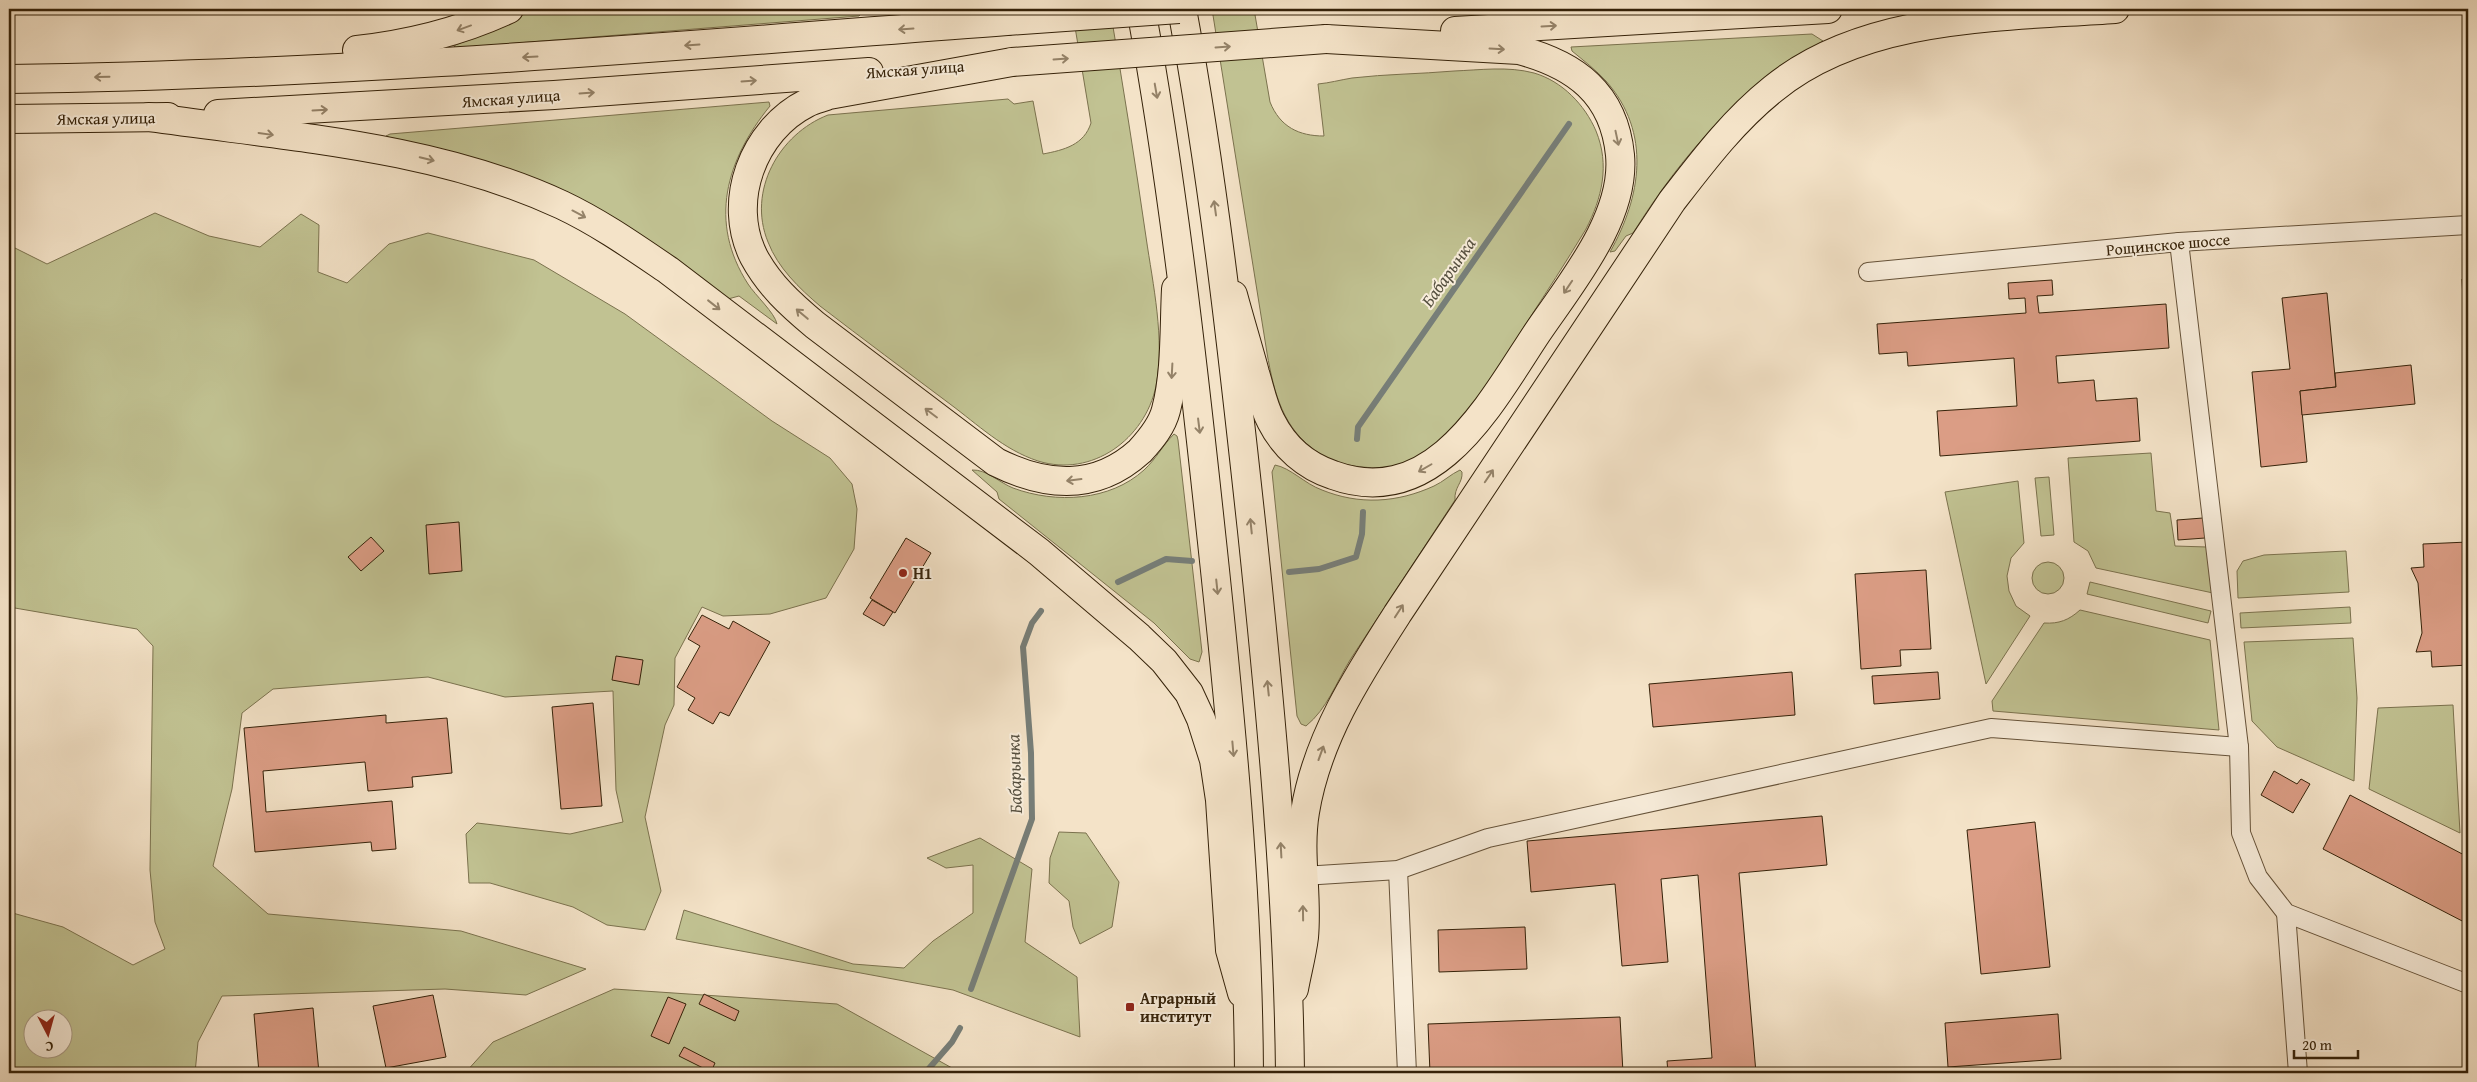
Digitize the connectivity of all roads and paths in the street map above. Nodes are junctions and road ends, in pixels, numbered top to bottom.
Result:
1 (509, 9) edge
2 (914, 9) edge
3 (1141, 9) edge
4 (1180, 9) edge
5 (1828, 9) edge
6 (2115, 9) edge
7 (1007, 21) junction
8 (1326, 39) junction
9 (1012, 62) junction
10 (151, 77) junction
11 (9, 79) edge
12 (149, 117) junction
13 (9, 119) edge
14 (2468, 225) edge
15 (2179, 242) junction
16 (1220, 250) junction
17 (1178, 253) junction
18 (1868, 272) dead end
19 (2240, 747) junction
20 (1398, 870) junction
21 (1303, 876) junction
22 (2286, 912) junction
23 (2468, 984) edge
24 (1289, 1013) junction
25 (1249, 1020) junction
26 (1249, 1073) edge
27 (1290, 1073) edge
28 (1407, 1073) edge
29 (2298, 1073) edge

1 -> 10 main road
2 - 7 main road
3 -> 17 main road
4 - 7 main road, bridge
16 -> 4 main road
8 -> 5 main road
21 -> 6 main road
7 -> 10 main road
9 -> 8 main road, bridge
8 -> 16 main road
12 -> 9 main road, Ямская улица
17 -> 9 main road
10 -> 11 main road
12 - 13 main road, Ямская улица
12 -> 25 main road
14 - 15 street, Рощинское шоссе
15 - 18 street, Рощинское шоссе
15 - 19 street
24 -> 16 main road
17 -> 25 main road
19 - 20 street
19 - 22 street
20 - 21 street
20 - 28 street
24 -> 21 main road
22 - 23 street
22 - 29 street
24 - 27 main road
25 - 26 main road

